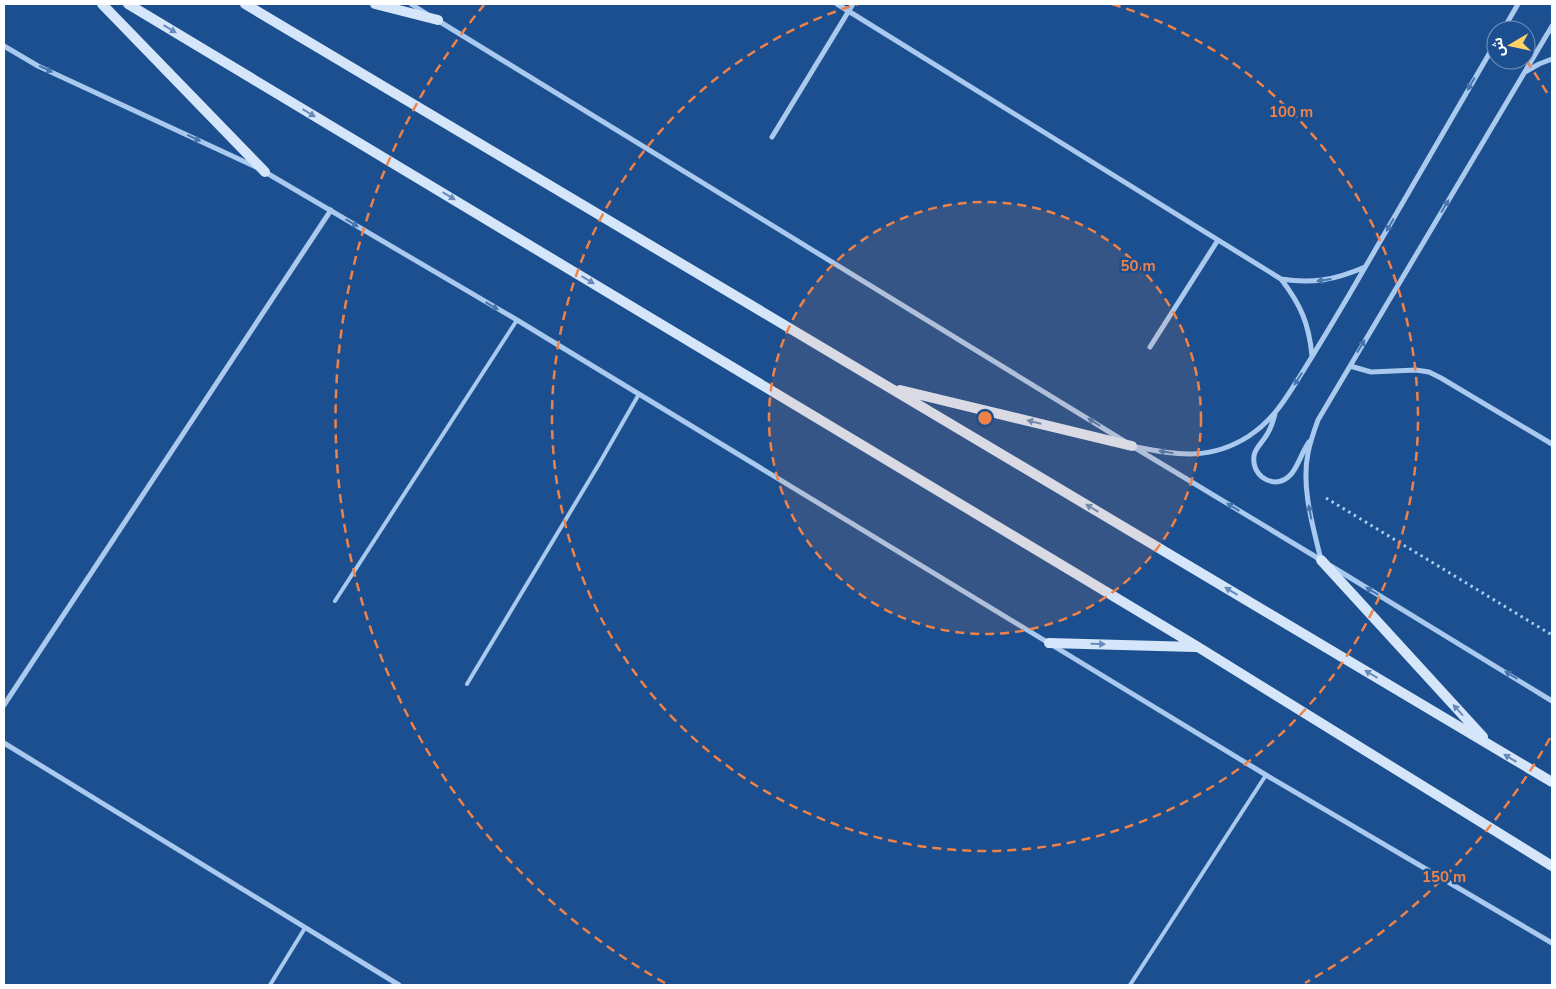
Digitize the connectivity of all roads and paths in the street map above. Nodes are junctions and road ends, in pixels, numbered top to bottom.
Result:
1 (102, 4) edge
2 (128, 4) edge
3 (245, 4) edge
4 (375, 4) edge
5 (411, 4) edge
6 (837, 4) edge
7 (853, 4) edge
8 (1518, 4) edge
9 (849, 11) junction
10 (438, 20) junction
11 (1509, 20) edge
12 (1552, 26) edge
13 (4, 46) edge
14 (1486, 59) edge
15 (1552, 59) edge
16 (1525, 72) junction
17 (772, 137) dead end
18 (265, 172) junction
19 (330, 210) junction
20 (1218, 240) junction
21 (1365, 268) junction
22 (1281, 280) junction
23 (517, 320) junction
24 (1150, 347) dead end
25 (1312, 356) junction
26 (1350, 366) junction
27 (889, 387) junction
28 (639, 394) junction
29 (1275, 414) junction
30 (1311, 439) junction
31 (1552, 444) edge
32 (1132, 446) junction
33 (1306, 486) junction
34 (1321, 560) junction
35 (335, 601) dead end
36 (1552, 634) edge
37 (1049, 643) junction
38 (1198, 647) junction
39 (467, 684) dead end
40 (1552, 701) edge
41 (4, 705) edge
42 (4, 743) edge
43 (1490, 746) junction
44 (1266, 775) junction
45 (1552, 782) edge
46 (1552, 866) edge
47 (305, 928) junction
48 (1552, 943) edge
49 (270, 985) edge
50 (399, 985) edge
51 (1130, 985) edge

1 - 18 main road
2 -> 38 main road
3 - 27 main road
4 - 10 main road
5 - 10 street
6 - 9 street
7 - 9 street
8 - 11 street
9 - 17 street
9 - 20 street
32 -> 10 street
12 - 16 street
13 -> 18 street
14 -> 21 street
15 - 16 street
26 -> 16 street
18 - 19 street
19 -> 23 street
19 - 41 street
20 - 22 street
20 - 24 street
21 -> 22 street
21 - 25 street
22 - 25 street
23 - 28 street
23 - 35 lane
25 -> 29 street
26 - 30 street
26 - 31 street
32 -> 27 main road
43 -> 27 main road
28 - 37 street
28 - 39 lane
29 - 30 street
29 -> 32 street
30 - 33 street
34 -> 32 street
34 -> 33 street
33 - 36 path
40 -> 34 street
43 -> 34 main road
37 -> 38 main road
37 - 44 street
38 - 46 main road
42 - 47 street
45 -> 43 main road
44 - 48 street
44 - 51 lane
47 - 49 lane
47 - 50 street

